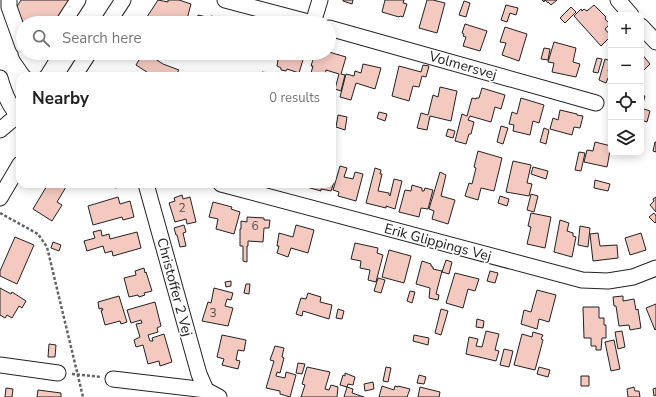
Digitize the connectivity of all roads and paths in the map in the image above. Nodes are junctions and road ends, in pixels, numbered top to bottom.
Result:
1 (10, 0) edge
2 (78, 0) edge
3 (123, 0) edge
4 (226, 0) edge
5 (320, 0) edge
6 (618, 0) edge
7 (628, 12) edge
8 (68, 16) edge
9 (113, 16) edge
10 (286, 16) edge
11 (314, 16) edge
12 (16, 25) edge
13 (644, 29) edge
14 (336, 30) edge
15 (656, 42) edge
16 (31, 60) edge
17 (39, 60) edge
18 (84, 60) edge
19 (77, 72) edge
20 (0, 78) edge
21 (596, 103) dead end
22 (16, 112) edge
23 (16, 118) edge
24 (0, 130) edge
25 (16, 171) edge
26 (147, 188) edge
27 (235, 188) edge
28 (0, 198) edge
29 (0, 212) edge
30 (656, 268) edge
31 (0, 365) edge
32 (58, 373) joint
33 (78, 374) junction
34 (113, 379) joint
35 (206, 390) junction
36 (83, 397) edge
37 (219, 397) edge

1 - 12 street
2 - 8 street
3 - 9 street
4 - 10 street
5 - 11 street
6 - 7 street
13 - 15 street
14 - 21 street, Volmersvej
16 - 17 street
18 - 19 street
20 - 22 street
23 - 24 street
25 - 28 street
26 - 35 street, Christoffer 2 Vej
27 - 30 street, Erik Glippings Vej
29 - 33 path
31 - 32 street
32 - 33 path
33 - 34 path
33 - 36 path
34 - 35 street
35 - 37 street

